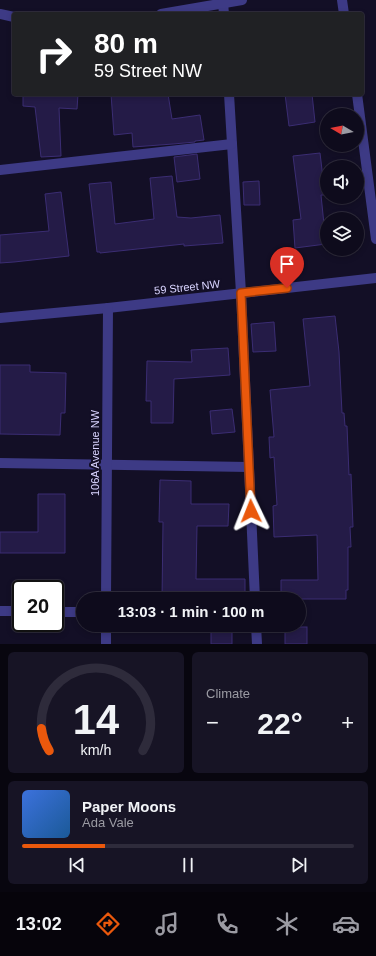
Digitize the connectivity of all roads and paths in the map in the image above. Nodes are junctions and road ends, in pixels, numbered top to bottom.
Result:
1 (242, 0) edge
2 (342, 0) edge
3 (223, 3) junction
4 (172, 12) edge
5 (224, 12) edge
6 (344, 12) edge
7 (0, 14) edge
8 (12, 17) edge
9 (229, 96) edge
10 (357, 96) edge
11 (232, 144) junction
12 (0, 170) edge
13 (376, 240) edge
14 (376, 278) edge
15 (241, 293) junction
16 (108, 308) junction
17 (0, 318) edge
18 (0, 463) edge
19 (107, 465) junction
20 (249, 468) junction
21 (106, 592) edge
22 (255, 592) edge
23 (0, 611) edge
24 (12, 611) edge
25 (64, 612) edge
26 (76, 612) edge
27 (106, 632) edge
28 (256, 632) edge
29 (106, 644) edge
30 (257, 644) edge

1 - 3 street
2 - 6 street
3 - 4 street
3 - 5 street
7 - 8 street
9 - 11 street
10 - 13 street
11 - 12 street
11 - 15 street
14 - 15 street, 59 Street NW
15 - 16 street, 59 Street NW
15 - 20 street
16 - 17 street, 59 Street NW
16 - 19 street, 106A Avenue NW
18 - 19 street
19 - 20 street
19 - 21 street, 106A Avenue NW
20 - 22 street
23 - 24 street
25 - 26 street
27 - 29 street
28 - 30 street

